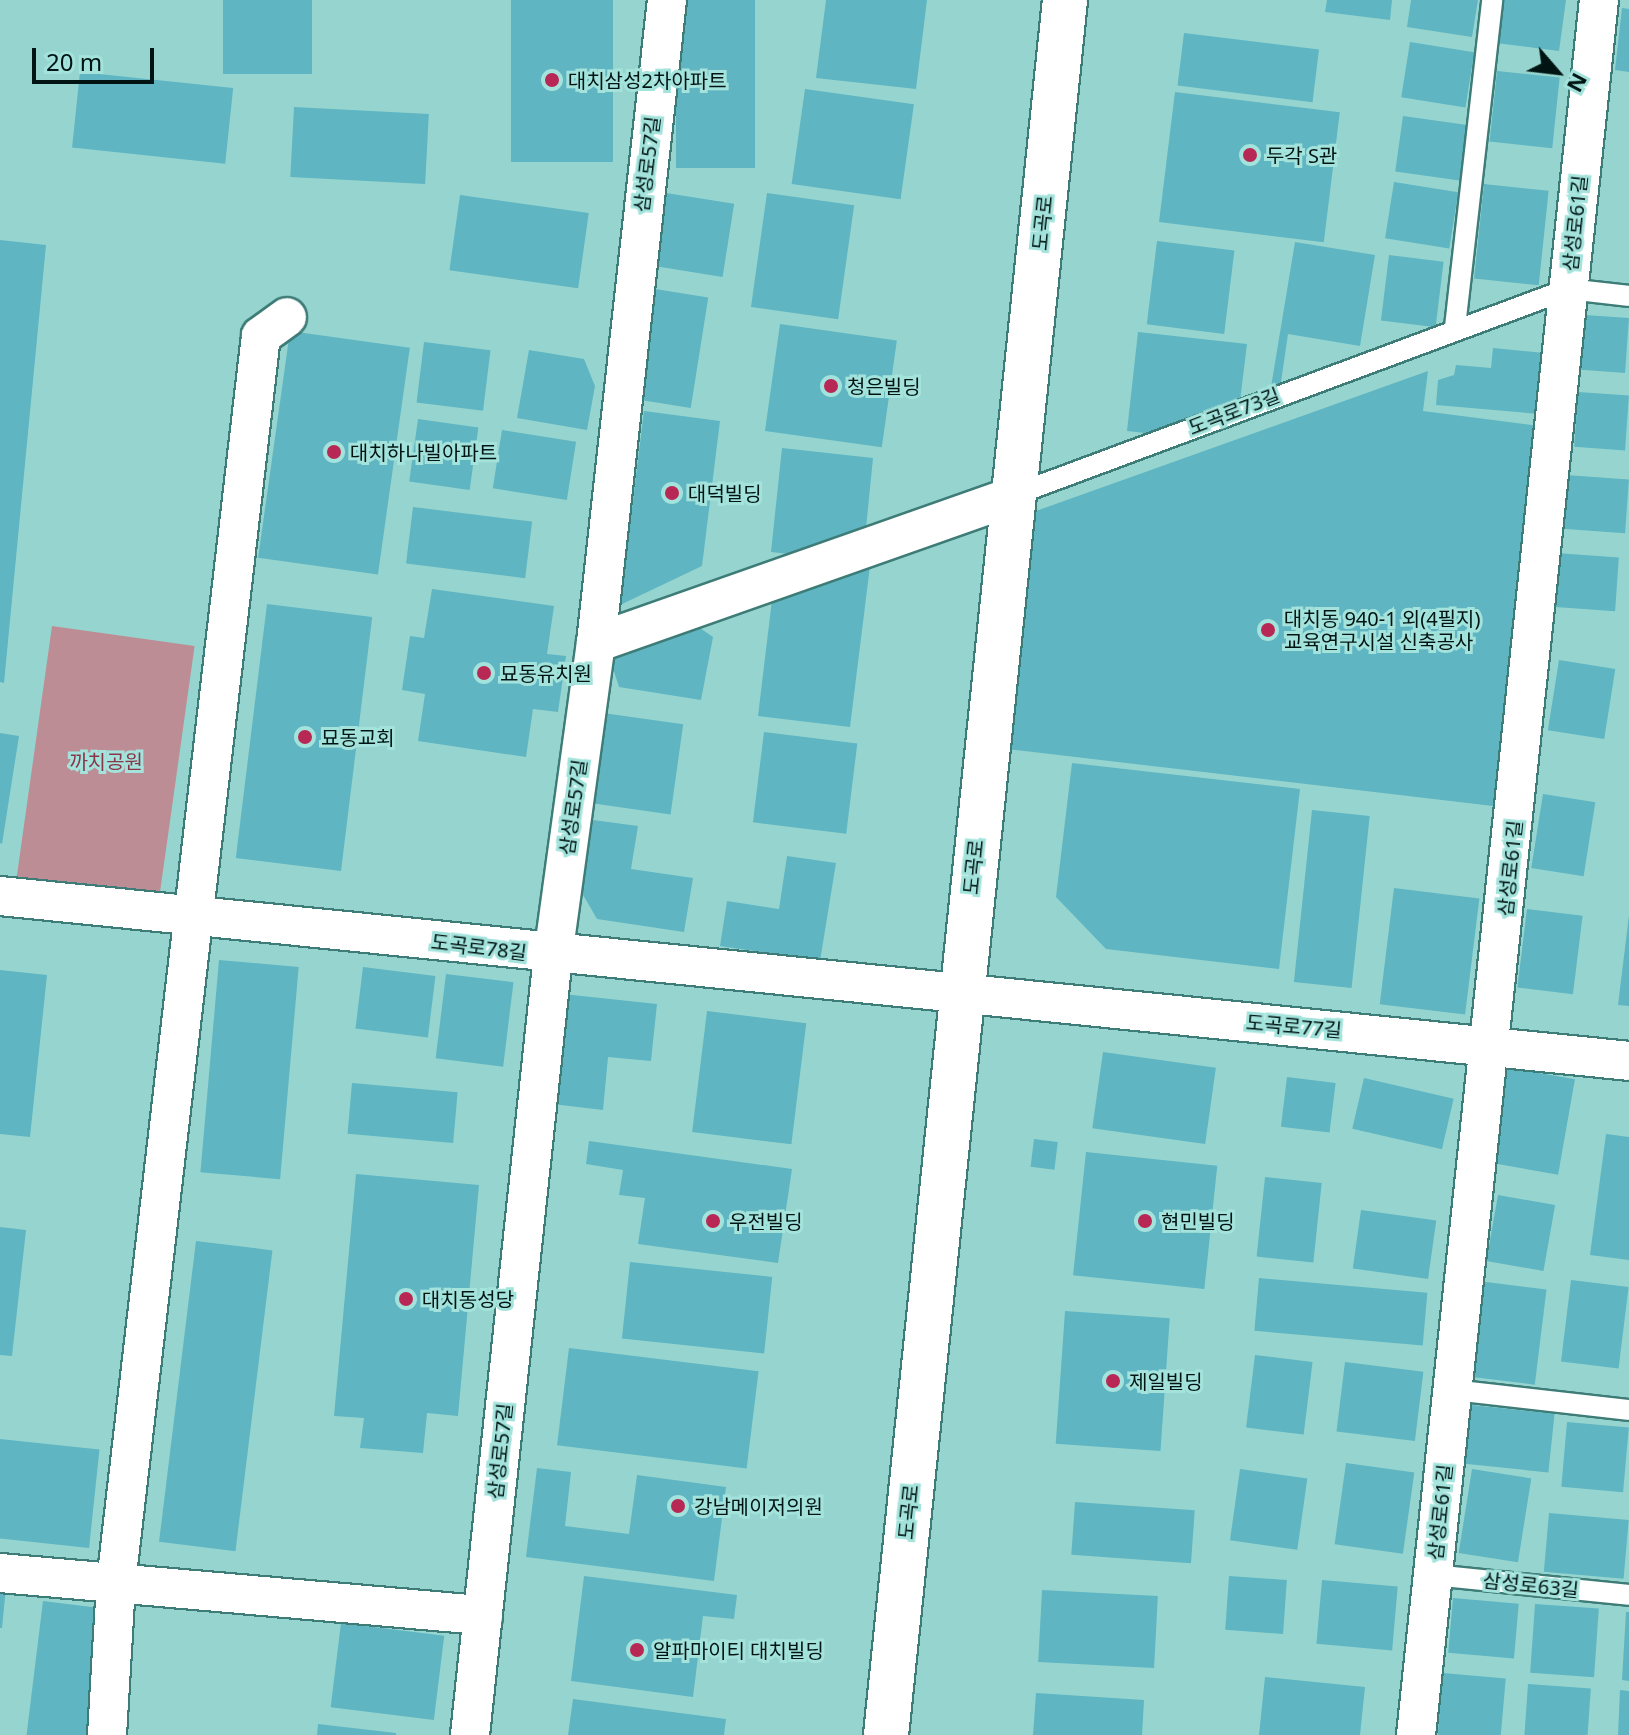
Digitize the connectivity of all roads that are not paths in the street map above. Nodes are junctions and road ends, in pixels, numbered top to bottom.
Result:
1 (667, 0) edge
2 (1065, 0) edge
3 (1492, 0) edge
4 (1599, 0) edge
5 (1568, 289) junction
6 (1629, 296) edge
7 (287, 317) dead end
8 (1455, 327) junction
9 (1013, 496) junction
10 (596, 643) junction
11 (0, 896) edge
12 (196, 913) junction
13 (553, 956) junction
14 (959, 995) junction
15 (1492, 1045) junction
16 (1629, 1061) edge
17 (1453, 1390) junction
18 (1629, 1410) edge
19 (0, 1573) edge
20 (1433, 1575) junction
21 (116, 1583) junction
22 (1629, 1595) edge
23 (483, 1615) junction
24 (107, 1735) edge
25 (470, 1735) edge
26 (886, 1735) edge
27 (1416, 1735) edge

1 - 10 street, 삼성로57길
2 - 9 main road, 도곡로
3 - 8 lane
4 - 5 street, 삼성로61길
5 - 6 lane, 도곡로73길
5 - 8 lane, 도곡로73길
5 - 15 street, 삼성로61길
7 - 12 street
8 - 9 lane, 도곡로73길
9 - 10 street
9 - 14 main road, 도곡로
10 - 13 street, 삼성로57길
11 - 12 street, 도곡로78길
12 - 13 street, 도곡로78길
12 - 21 street
13 - 14 street, 도곡로78길
13 - 23 street, 삼성로57길
14 - 15 street, 도곡로77길
14 - 26 main road, 도곡로
15 - 16 street, 도곡로77길
15 - 17 street, 삼성로61길
17 - 18 lane
17 - 20 street, 삼성로61길
19 - 21 street
20 - 22 lane, 삼성로63길
20 - 27 street, 삼성로61길
21 - 23 street
21 - 24 street
23 - 25 street, 삼성로57길

